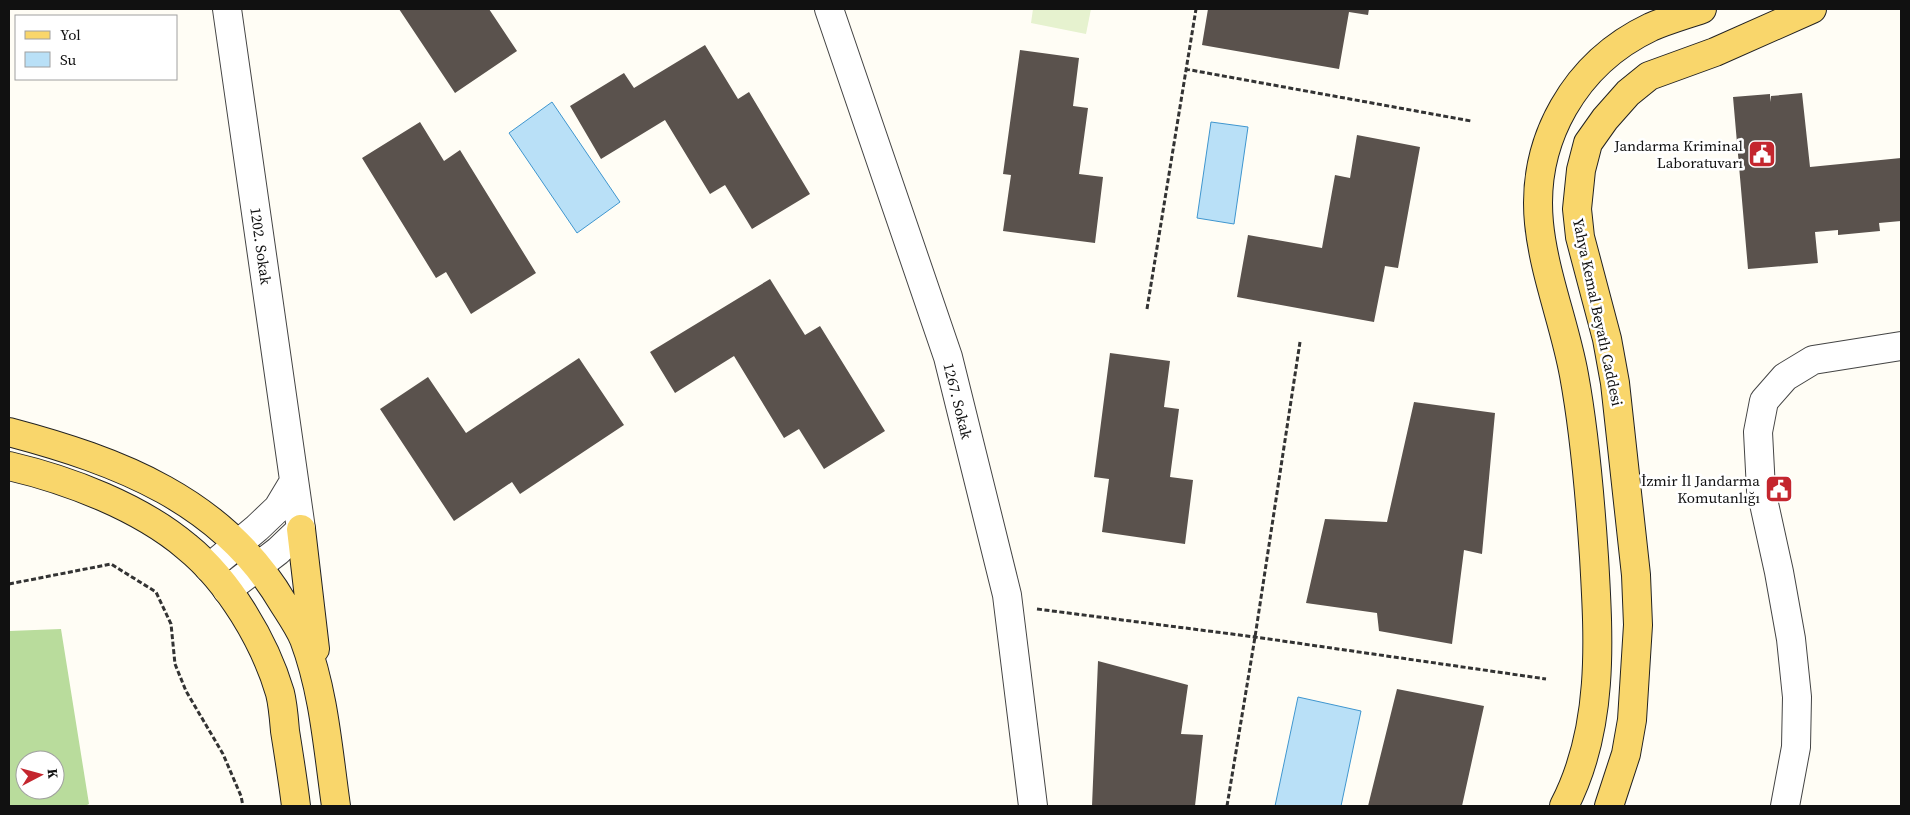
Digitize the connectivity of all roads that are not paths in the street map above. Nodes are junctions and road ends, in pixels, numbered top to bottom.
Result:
1 (227, 9) edge
2 (829, 9) edge
3 (1702, 9) edge
4 (1812, 9) edge
5 (1901, 346) edge
6 (9, 432) edge
7 (9, 466) edge
8 (293, 483) junction
9 (301, 529) junction
10 (238, 543) junction
11 (259, 566) junction
12 (209, 568) junction
13 (227, 590) junction
14 (323, 717) junction
15 (296, 806) edge
16 (336, 806) edge
17 (1032, 806) edge
18 (1564, 806) edge
19 (1609, 806) edge
20 (1785, 806) edge

1 - 8 street, 1202. Sokak
2 - 17 street, 1267. Sokak
3 - 18 main road
4 - 19 main road, Yahya Kemal Beyatlı Caddesi
5 - 20 street
6 - 10 main road
7 - 12 main road
8 - 9 street, 1202. Sokak
8 - 10 street
9 - 11 street
9 - 14 main road
10 - 11 main road
10 - 12 street
11 - 13 street
11 - 14 main road
12 - 13 main road
13 - 15 main road
14 - 16 main road

